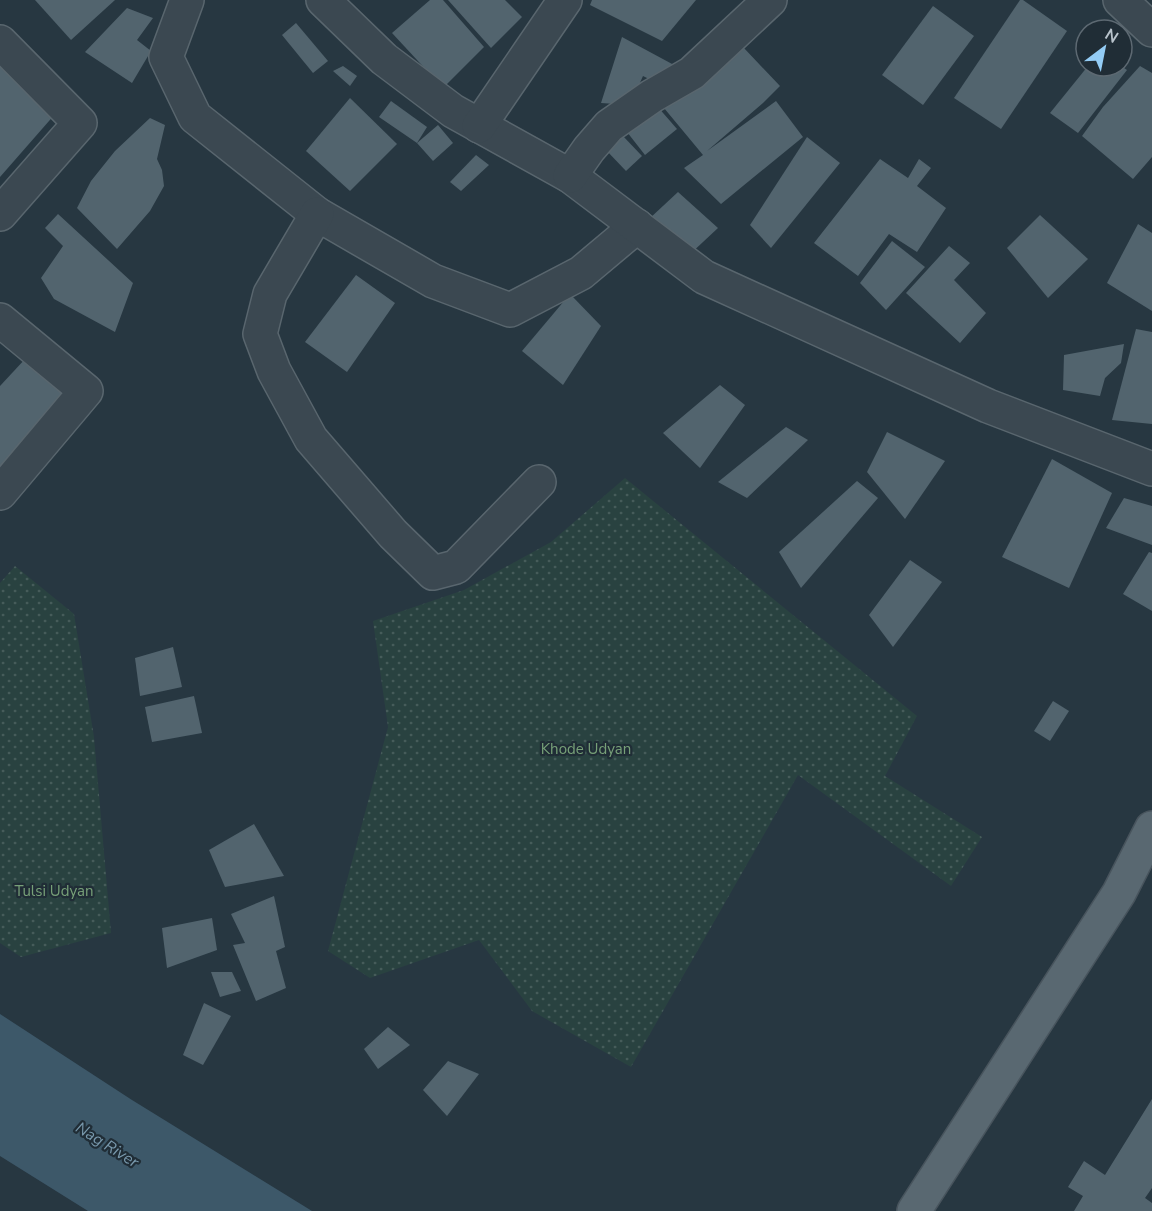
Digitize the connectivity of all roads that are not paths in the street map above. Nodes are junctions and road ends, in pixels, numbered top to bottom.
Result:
1 (187, 0) edge
2 (323, 0) edge
3 (565, 0) edge
4 (770, 0) edge
5 (1124, 1) edge
6 (1152, 30) edge
7 (0, 42) edge
8 (478, 126) junction
9 (570, 176) junction
10 (0, 214) edge
11 (317, 214) junction
12 (637, 226) junction
13 (0, 320) edge
14 (1152, 468) edge
15 (539, 482) dead end
16 (0, 493) edge
17 (1152, 828) edge
18 (914, 1211) edge

1 - 11 street
2 - 8 street
3 - 8 street
4 - 9 street
5 - 6 street
7 - 10 street
8 - 9 street
9 - 12 street
11 - 12 street
11 - 15 street
12 - 14 street
13 - 16 street
17 - 18 main road

